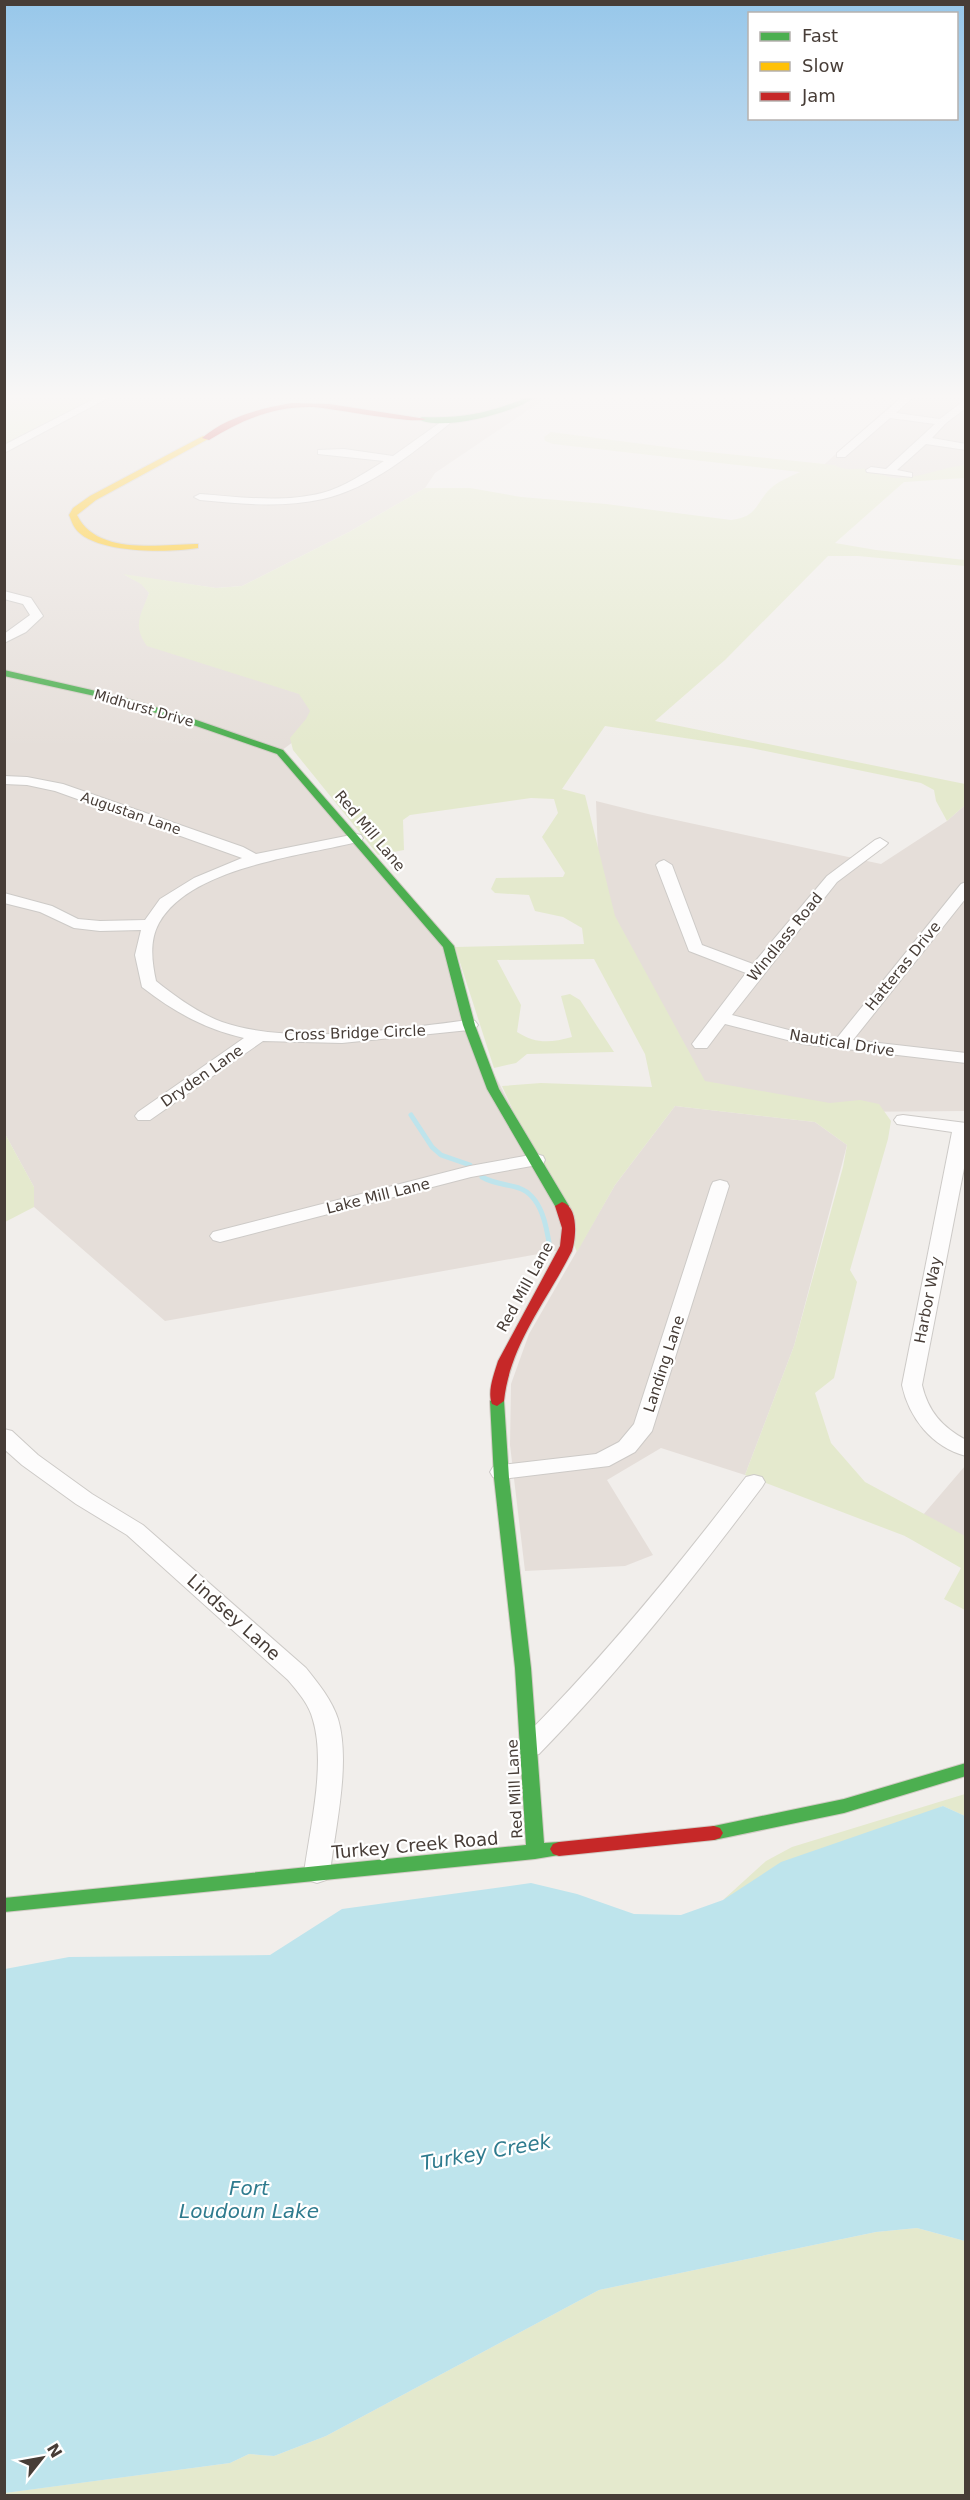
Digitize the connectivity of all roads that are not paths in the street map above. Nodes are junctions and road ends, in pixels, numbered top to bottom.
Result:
1 (73, 515) edge
2 (195, 546) dead end
3 (4, 595) edge
4 (4, 639) edge
5 (4, 673) edge
6 (280, 752) joint
7 (4, 780) edge
8 (356, 838) junction
9 (880, 843) dead end
10 (254, 859) junction
11 (664, 865) dead end
12 (966, 887) edge
13 (4, 898) edge
14 (150, 925) junction
15 (756, 971) junction
16 (720, 1017) junction
17 (469, 1025) junction
18 (260, 1035) junction
19 (701, 1044) dead end
20 (840, 1045) junction
21 (966, 1058) edge
22 (144, 1116) dead end
23 (903, 1120) dead end
24 (964, 1128) edge
25 (536, 1160) junction
26 (720, 1186) dead end
27 (220, 1236) dead end
28 (4, 1436) edge
29 (966, 1449) edge
30 (501, 1472) junction
31 (754, 1482) dead end
32 (530, 1747) junction
33 (966, 1769) edge
34 (535, 1852) junction
35 (317, 1873) junction
36 (4, 1905) edge

1 - 2 street
3 - 4 street
5 - 6 street, Midhurst Drive
6 - 8 street, Red Mill Lane
7 - 10 street, Augustan Lane
8 - 10 street, Cross Bridge Circle
8 - 17 street, Red Mill Lane
9 - 15 street, Windlass Road
10 - 14 street, Cross Bridge Circle
11 - 15 street
12 - 20 street, Hatteras Drive
13 - 14 street
14 - 18 street, Cross Bridge Circle
15 - 16 street, Windlass Road
16 - 19 street, Windlass Road
16 - 20 street, Nautical Drive
17 - 18 street, Cross Bridge Circle
17 - 25 street, Red Mill Lane
18 - 22 street, Dryden Lane
20 - 21 street, Nautical Drive
23 - 24 street
24 - 29 street, Harbor Way
25 - 27 street, Lake Mill Lane
25 - 30 street, Red Mill Lane
26 - 30 street, Landing Lane
28 - 35 street, Lindsey Lane
30 - 32 street, Red Mill Lane
31 - 32 street
32 - 34 street, Red Mill Lane
33 - 34 street, Turkey Creek Road
34 - 35 street, Turkey Creek Road
35 - 36 street, Turkey Creek Road

